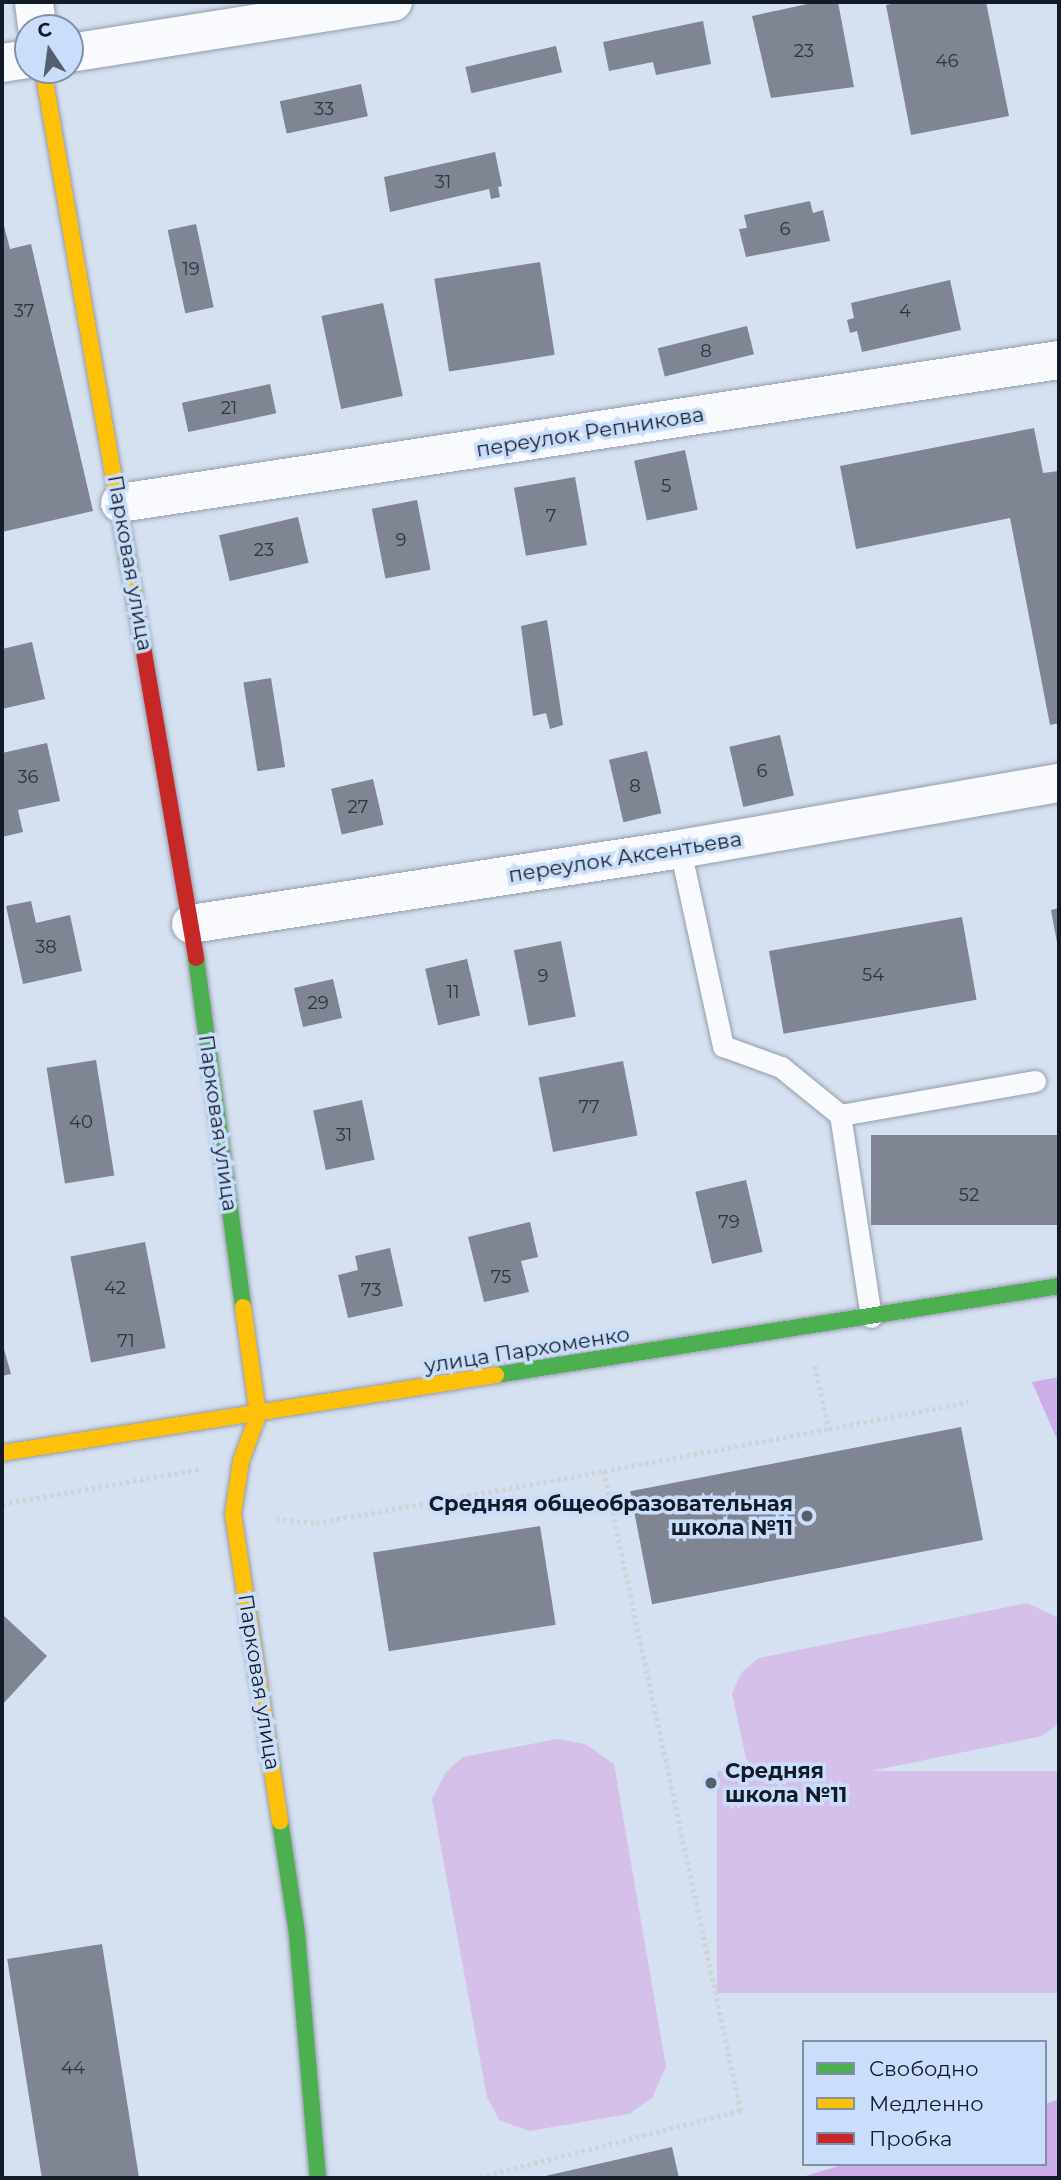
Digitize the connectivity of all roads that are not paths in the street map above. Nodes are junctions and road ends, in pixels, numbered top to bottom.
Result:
1 (393, 2) edge
2 (84, 51) edge
3 (45, 84) edge
4 (1059, 360) edge
5 (120, 503) junction
6 (1059, 783) edge
7 (680, 849) junction
8 (191, 924) junction
9 (1035, 1081) dead end
10 (839, 1115) junction
11 (1059, 1286) edge
12 (871, 1317) junction
13 (258, 1415) junction
14 (2, 1453) edge
15 (318, 2178) edge

1 - 2 street
3 - 5 street, Парковая улица
4 - 5 street, переулок Репникова
5 - 8 street, Парковая улица
6 - 7 street, переулок Аксентьева
7 - 8 street, переулок Аксентьева
7 - 10 lane
8 - 13 street, Парковая улица
9 - 10 lane
10 - 12 lane
11 - 12 street, улица Пархоменко
12 - 13 street, улица Пархоменко
13 - 14 street, улица Пархоменко
13 - 15 street, Парковая улица

